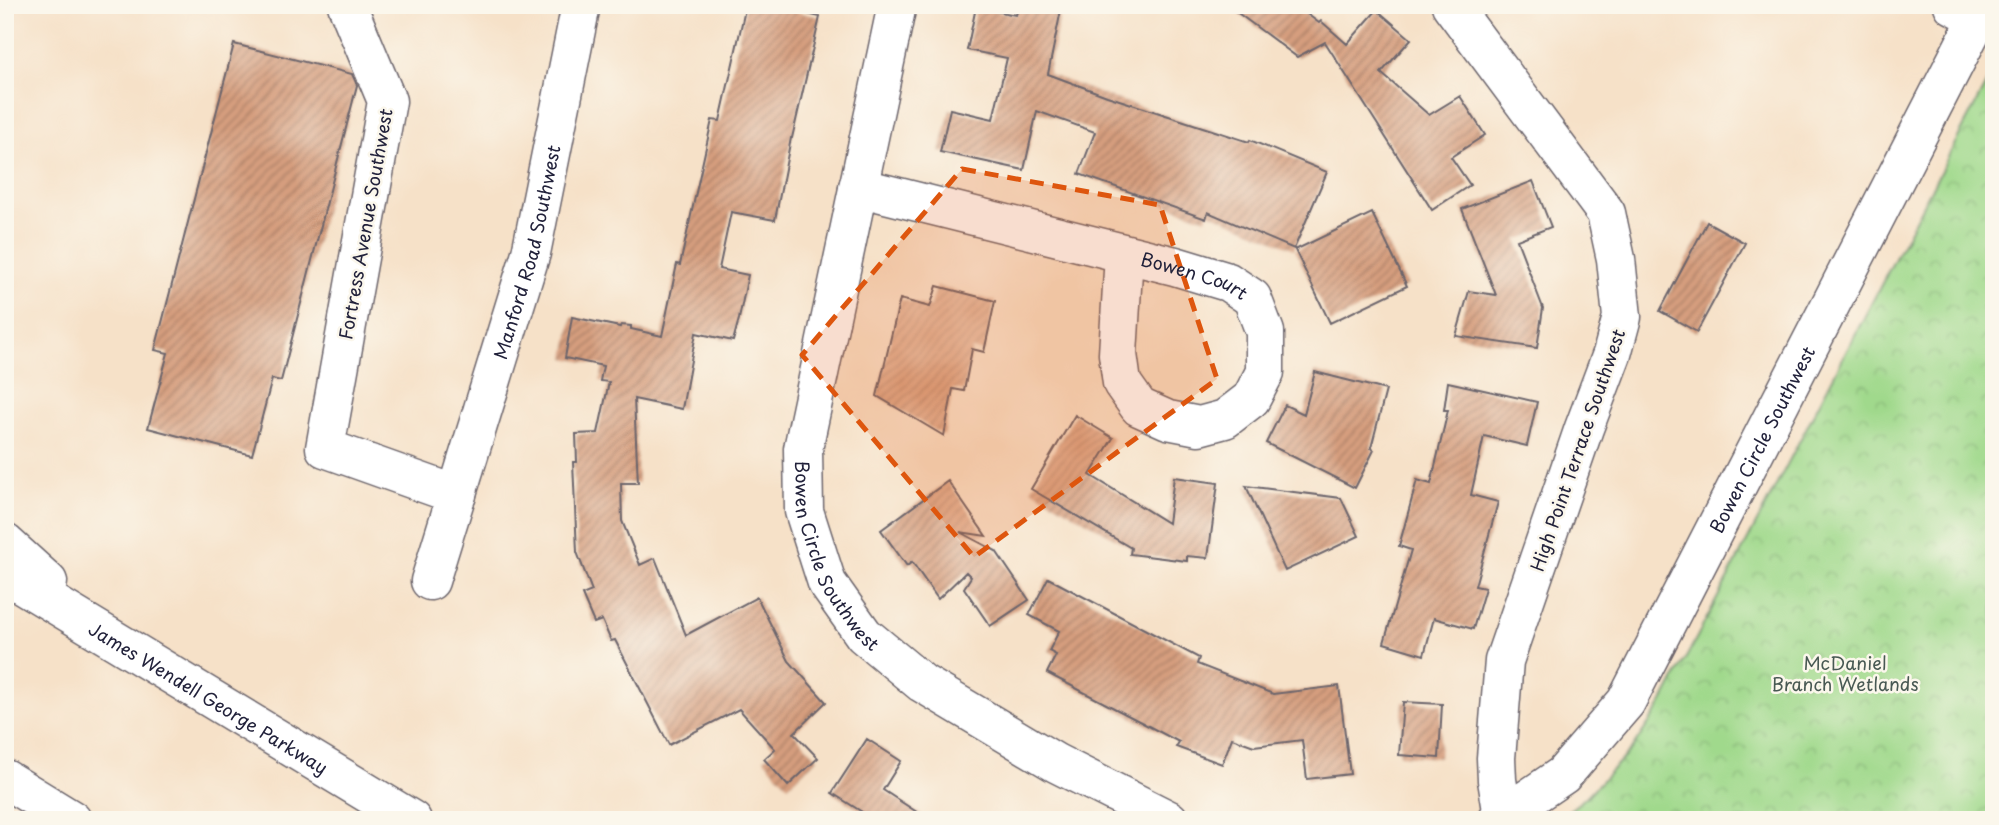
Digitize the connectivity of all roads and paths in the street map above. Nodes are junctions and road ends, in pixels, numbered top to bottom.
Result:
1 (348, 5) edge
2 (580, 5) edge
3 (897, 5) edge
4 (1451, 5) edge
5 (1978, 14) edge
6 (858, 187) junction
7 (1124, 254) junction
8 (457, 495) junction
9 (7, 556) edge
10 (430, 581) dead end
11 (5, 779) edge
12 (1500, 818) edge
13 (72, 820) edge
14 (412, 820) edge
15 (1169, 820) edge

1 - 8 main road, Fortress Avenue Southwest
2 - 8 main road, Manford Road Southwest
3 - 6 main road, Bowen Circle Southwest
4 - 12 main road, High Point Terrace Southwest
5 - 12 main road, Bowen Circle Southwest
6 - 7 main road, Bowen Court
6 - 15 main road, Bowen Circle Southwest
7 - 7 main road, Bowen Court
8 - 10 main road, Manford Road Southwest
9 - 14 main road, James Wendell George Parkway
11 - 13 main road

